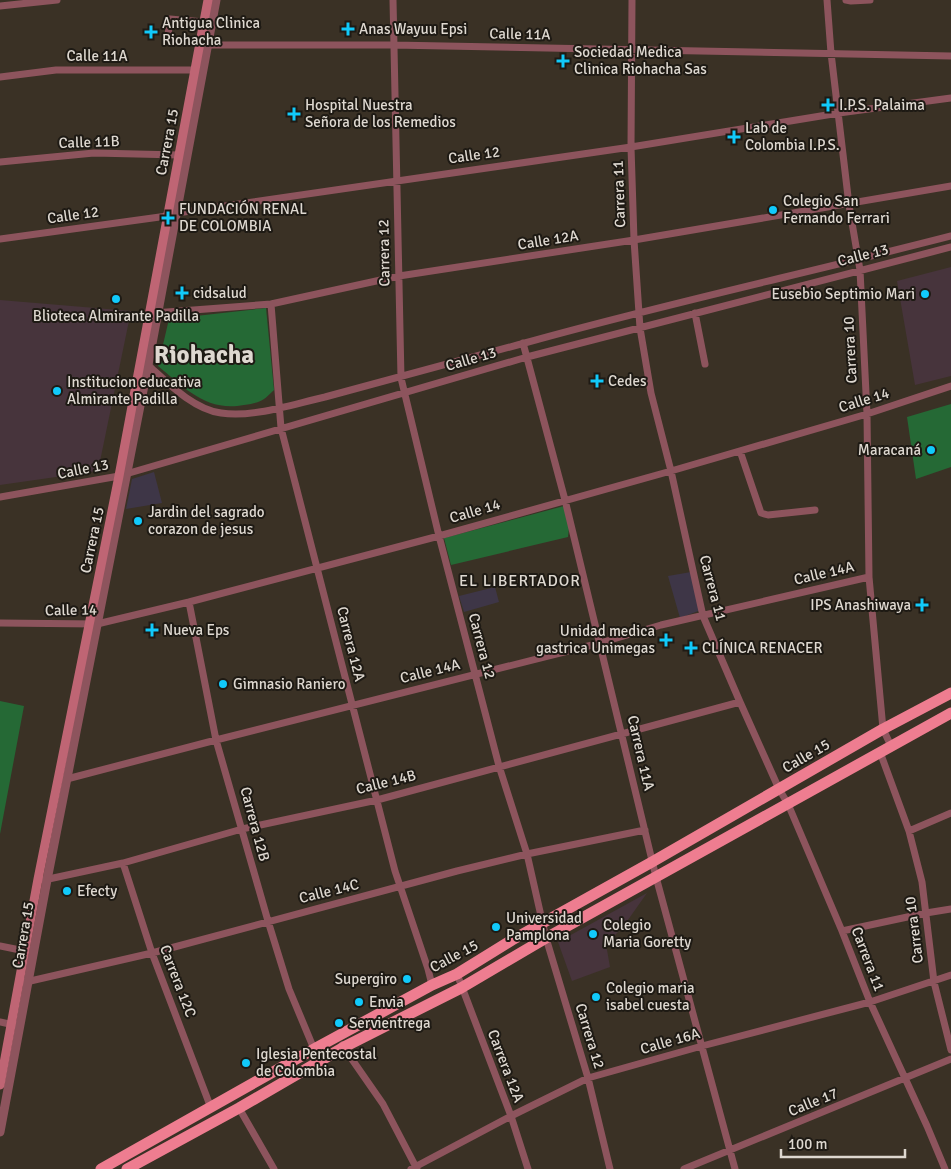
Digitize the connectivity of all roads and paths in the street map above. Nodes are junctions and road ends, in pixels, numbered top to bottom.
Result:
1 (57, 0) edge
2 (208, 0) edge
3 (216, 0) edge
4 (392, 0) edge
5 (632, 0) edge
6 (827, 0) edge
7 (846, 0) edge
8 (870, 0) edge
9 (0, 6) edge
10 (204, 22) junction
11 (168, 35) dead end
12 (204, 45) junction
13 (393, 45) junction
14 (631, 50) junction
15 (831, 53) junction
16 (951, 56) edge
17 (195, 70) junction
18 (0, 77) edge
19 (951, 98) edge
20 (839, 113) junction
21 (631, 147) junction
22 (179, 154) junction
23 (0, 162) edge
24 (396, 181) junction
25 (951, 186) edge
26 (849, 204) junction
27 (176, 213) junction
28 (167, 216) junction
29 (951, 236) edge
30 (0, 239) edge
31 (634, 240) junction
32 (951, 247) edge
33 (859, 260) junction
34 (860, 270) junction
35 (398, 276) junction
36 (271, 304) junction
37 (152, 313) junction
38 (639, 313) junction
39 (695, 313) junction
40 (640, 328) junction
41 (523, 343) junction
42 (527, 357) junction
43 (705, 364) dead end
44 (148, 365) junction
45 (401, 378) junction
46 (951, 386) edge
47 (404, 393) junction
48 (280, 408) junction
49 (867, 414) junction
50 (282, 428) junction
51 (740, 451) junction
52 (671, 471) junction
53 (122, 475) junction
54 (0, 497) edge
55 (565, 500) junction
56 (815, 510) dead end
57 (439, 536) junction
58 (318, 567) junction
59 (869, 577) junction
60 (189, 602) junction
61 (703, 616) junction
62 (0, 624) edge
63 (93, 625) junction
64 (600, 643) junction
65 (475, 674) junction
66 (951, 693) edge
67 (740, 702) junction
68 (352, 706) junction
69 (951, 713) edge
70 (883, 729) junction
71 (622, 734) junction
72 (216, 740) junction
73 (891, 746) junction
74 (880, 752) junction
75 (499, 766) junction
76 (62, 780) junction
77 (779, 789) junction
78 (377, 800) junction
79 (788, 804) junction
80 (951, 813) edge
81 (242, 829) junction
82 (645, 830) junction
83 (910, 831) junction
84 (527, 854) junction
85 (652, 862) junction
86 (123, 863) junction
87 (656, 877) junction
88 (43, 880) junction
89 (400, 887) junction
90 (951, 909) edge
91 (926, 913) junction
92 (268, 921) junction
93 (543, 922) junction
94 (842, 931) junction
95 (546, 938) junction
96 (0, 946) edge
97 (25, 951) junction
98 (152, 953) junction
99 (457, 974) junction
100 (951, 975) edge
101 (24, 982) junction
102 (934, 982) junction
103 (432, 985) junction
104 (461, 988) junction
105 (870, 1002) junction
106 (0, 1022) edge
107 (16, 1025) junction
108 (335, 1038) junction
109 (702, 1046) junction
110 (344, 1047) junction
111 (314, 1049) junction
112 (951, 1050) edge
113 (951, 1059) edge
114 (588, 1078) junction
115 (904, 1079) junction
116 (0, 1085) edge
117 (211, 1108) junction
118 (239, 1108) junction
119 (511, 1116) junction
120 (0, 1132) edge
121 (730, 1150) junction
122 (415, 1168) edge
123 (101, 1169) edge
124 (127, 1169) edge
125 (274, 1169) edge
126 (528, 1169) edge
127 (610, 1169) edge
128 (684, 1169) edge
129 (735, 1169) edge
130 (945, 1169) edge

1 - 9 street
2 - 10 main road, Carrera 15
3 - 12 street, Carrera 15
4 - 13 street, Carrera 12
5 - 14 street, Carrera 11
6 - 15 street, Carrera 10
7 - 8 street
10 - 11 street
10 - 12 main road, Carrera 15
12 - 13 street, Calle 11A
12 - 17 main road, Carrera 15
12 - 27 street, Carrera 15
13 - 14 street, Calle 11A
13 - 24 street, Carrera 12
14 - 15 street, Calle 11A
14 - 21 street, Carrera 11
15 - 16 street, Calle 11A
15 - 20 street, Carrera 10
17 - 18 street, Calle 11A
17 - 22 main road, Carrera 15
19 - 20 street, Calle 12
20 - 21 street, Calle 12
20 - 26 street, Carrera 10
21 - 24 street, Calle 12
21 - 31 street, Carrera 11
22 - 23 street, Calle 11B
22 - 28 main road, Carrera 15
24 - 27 street, Calle 12
24 - 35 street, Carrera 12
25 - 26 street, Calle 12A
26 - 31 street, Calle 12A
26 - 33 street, Carrera 10
27 - 28 street, Calle 12
27 - 37 street, Carrera 15
28 - 30 street, Calle 12
28 - 37 main road, Carrera 15
29 - 33 street, Calle 13
31 - 35 street, Calle 12A
31 - 38 street, Carrera 11
32 - 34 street, Calle 13
33 - 34 street, Carrera 10
33 - 38 street, Calle 13
34 - 39 street, Calle 13
34 - 49 street, Carrera 10
35 - 36 street, Calle 12A
35 - 45 street, Carrera 12
36 - 37 street, Calle 12A
36 - 48 street, Carrera 12A
37 - 44 street, Carrera 15
37 - 53 main road, Carrera 15
38 - 40 street, Carrera 11
38 - 41 street, Calle 13
39 - 40 street, Calle 13
39 - 43 street
40 - 42 street, Calle 13
40 - 52 street, Carrera 11
41 - 42 street, Carrera 11A
41 - 45 street, Calle 13
42 - 47 street, Calle 13
42 - 55 street, Carrera 11A
44 - 48 street, Calle 13
44 - 53 street, Carrera 15
45 - 47 street, Carrera 12
45 - 48 street, Calle 13
46 - 49 street, Calle 14
47 - 50 street, Calle 13
47 - 57 street, Carrera 12
48 - 50 street, Carrera 12A
49 - 51 street, Calle 14
49 - 59 street, Carrera 10
50 - 53 street, Calle 13
50 - 58 street, Carrera 12A
51 - 52 street, Calle 14
51 - 56 street
52 - 55 street, Calle 14
52 - 61 street, Carrera 11
53 - 54 street, Calle 13
53 - 63 main road, Carrera 15
55 - 57 street, Calle 14
55 - 64 street, Carrera 11A
57 - 58 street, Calle 14
57 - 65 street, Carrera 12
58 - 60 street, Calle 14
58 - 68 street, Carrera 12A
59 - 61 street, Calle 14A
59 - 70 street, Carrera 10
60 - 63 street, Calle 14
60 - 72 street, Carrera 12B
61 - 64 street, Calle 14A
61 - 67 street, Carrera 11
62 - 63 street, Calle 14
63 - 76 main road, Carrera 15
64 - 65 street, Calle 14A
64 - 71 street, Carrera 11A
65 - 68 street, Calle 14A
65 - 75 street, Carrera 12
66 - 70 highway, Calle 15
67 - 71 street, Calle 14B
67 - 77 street, Carrera 11
68 - 72 street, Calle 14A
68 - 78 street, Carrera 12A
69 - 73 highway, Calle 15
70 - 73 street, Carrera 10
70 - 77 highway, Calle 15
71 - 75 street, Calle 14B
71 - 82 street, Carrera 11A
72 - 76 street, Calle 14A
72 - 81 street, Carrera 12B
73 - 74 highway, Calle 15
74 - 79 highway, Calle 15
74 - 83 street, Carrera 10
75 - 78 street, Calle 14B
75 - 84 street, Carrera 12
76 - 88 main road, Carrera 15
77 - 79 street, Carrera 11
77 - 85 highway, Calle 15
78 - 81 street, Calle 14B
78 - 89 street, Carrera 12A
79 - 87 highway, Calle 15
79 - 94 street, Carrera 11
80 - 83 street
81 - 86 street, Calle 14B
81 - 92 street, Carrera 12B
82 - 84 street, Calle 14C
82 - 85 street, Carrera 11A
83 - 91 street, Carrera 10
84 - 89 street, Calle 14C
84 - 93 street, Carrera 12
85 - 87 street, Carrera 11A
85 - 93 highway, Calle 15
86 - 88 street, Calle 14B
86 - 98 street, Carrera 12C
87 - 95 highway, Calle 15
87 - 109 street, Carrera 11A
88 - 97 main road, Carrera 15
88 - 101 street, Carrera 15
89 - 92 street, Calle 14C
89 - 103 street, Carrera 12A
90 - 91 street
91 - 94 street
91 - 102 street, Carrera 10
92 - 98 street, Calle 14C
92 - 111 street, Carrera 12B
93 - 95 street, Carrera 12
93 - 99 highway, Calle 15
94 - 105 street, Carrera 11
95 - 104 highway, Calle 15
95 - 114 street, Carrera 12
96 - 97 street
97 - 101 main road, Carrera 15
98 - 101 street, Calle 14C
98 - 117 street, Carrera 12C
99 - 103 highway, Calle 15
99 - 104 street, Carrera 12A
100 - 102 street, Calle 16A
101 - 107 main road, Carrera 15
102 - 105 street, Calle 16A
102 - 112 street, Carrera 10
103 - 108 highway, Calle 15
104 - 110 highway, Calle 15
104 - 119 street, Carrera 12A
105 - 109 street, Calle 16A
105 - 115 street, Carrera 11
106 - 107 street
107 - 116 main road, Carrera 15
107 - 120 street, Carrera 15
108 - 110 street
108 - 111 highway, Calle 15
109 - 114 street, Calle 16A
109 - 121 street, Carrera 11A
110 - 118 highway, Calle 15
110 - 122 street
111 - 117 highway, Calle 15
113 - 115 street, Calle 17
114 - 119 street, Calle 16A
114 - 127 street, Carrera 12
115 - 121 street, Calle 17
115 - 130 street, Carrera 11
117 - 123 highway, Calle 15
118 - 124 highway, Calle 15
118 - 125 street
119 - 122 street, Calle 16A
119 - 126 street, Carrera 12A
121 - 128 street, Calle 17
121 - 129 street, Carrera 11A

